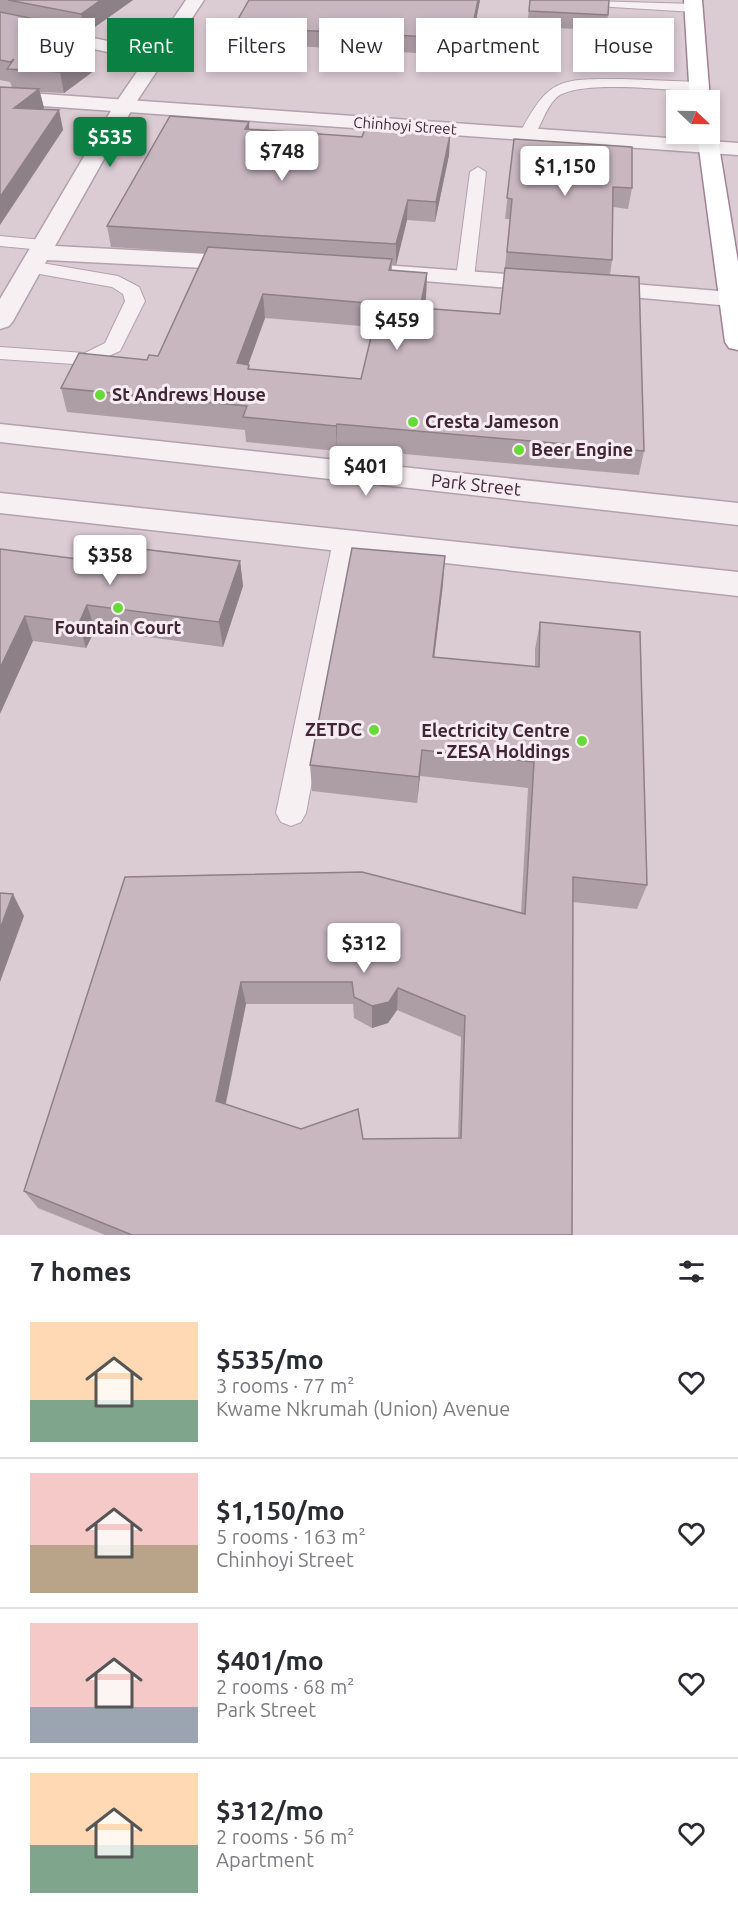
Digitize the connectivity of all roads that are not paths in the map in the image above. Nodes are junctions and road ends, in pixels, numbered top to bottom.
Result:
1 (195, 0) edge
2 (562, 0) edge
3 (694, 4) edge
4 (183, 18) edge
5 (0, 24) edge
6 (107, 46) edge
7 (147, 72) edge
8 (666, 90) edge
9 (699, 90) edge
10 (0, 97) edge
11 (125, 104) junction
12 (527, 135) junction
13 (666, 139) edge
14 (709, 144) edge
15 (720, 144) edge
16 (738, 149) edge
17 (478, 172) dead end
18 (0, 241) edge
19 (37, 255) junction
20 (269, 264) edge
21 (361, 271) edge
22 (465, 278) junction
23 (731, 299) junction
24 (0, 321) edge
25 (738, 342) edge
26 (0, 352) edge
27 (0, 433) edge
28 (0, 503) edge
29 (738, 514) edge
30 (345, 542) junction
31 (738, 584) edge
32 (291, 813) dead end

1 - 4 street
2 - 3 lane
3 - 9 highway
5 - 6 street
7 - 11 street
8 - 12 lane
10 - 11 street, Chinhoyi Street
11 - 12 street, Chinhoyi Street
11 - 19 street
12 - 13 street, Chinhoyi Street
14 - 23 highway
15 - 16 street, Chinhoyi Street
17 - 22 lane
18 - 19 lane
19 - 20 street
19 - 24 street
19 - 26 lane
21 - 22 street
22 - 23 street
23 - 25 highway
27 - 29 street, Park Street
28 - 30 street
30 - 31 street
30 - 32 lane

